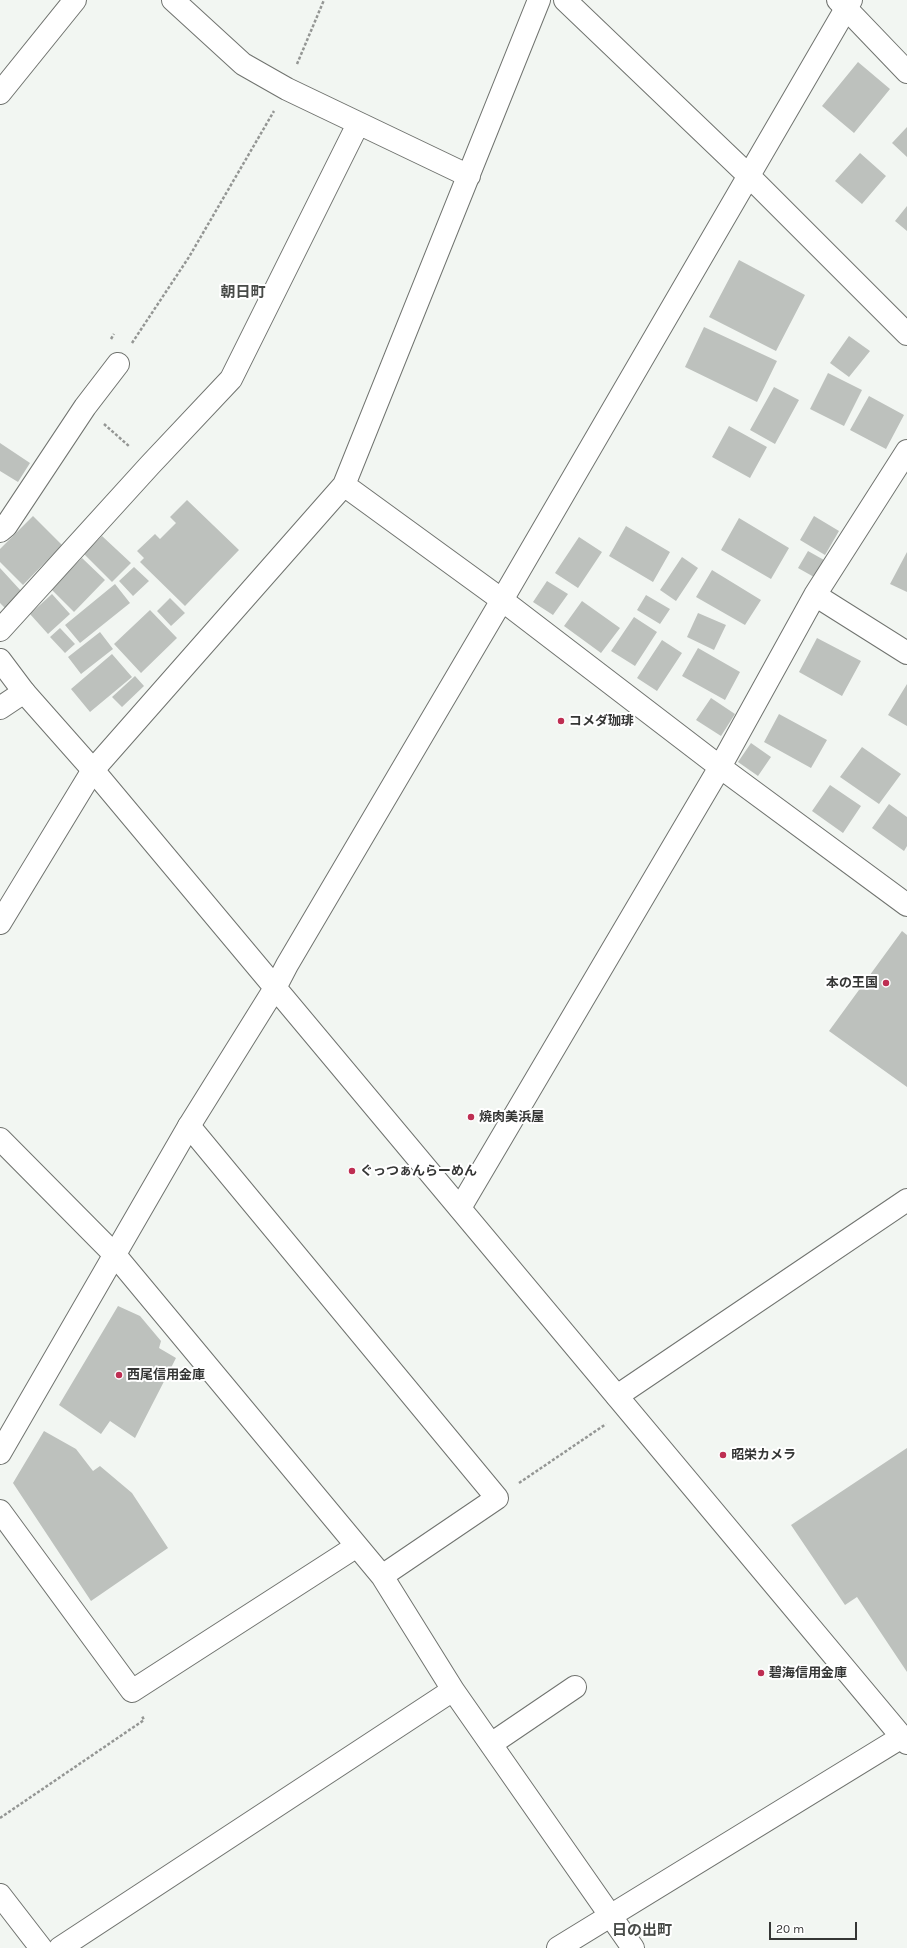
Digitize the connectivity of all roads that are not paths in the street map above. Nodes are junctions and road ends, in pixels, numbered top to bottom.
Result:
1 (75, 0) edge
2 (173, 0) edge
3 (539, 0) edge
4 (565, 0) edge
5 (845, 3) edge
6 (907, 72) edge
7 (0, 92) edge
8 (358, 124) junction
9 (469, 176) junction
10 (749, 176) junction
11 (907, 334) edge
12 (118, 364) road end
13 (907, 451) edge
14 (344, 485) junction
15 (0, 531) edge
16 (815, 595) junction
17 (502, 600) junction
18 (0, 630) edge
19 (907, 653) edge
20 (0, 660) edge
21 (24, 692) junction
22 (0, 708) edge
23 (720, 767) junction
24 (93, 770) junction
25 (907, 905) edge
26 (0, 924) edge
27 (275, 988) junction
28 (189, 1126) junction
29 (0, 1139) edge
30 (907, 1200) edge
31 (460, 1208) junction
32 (115, 1254) junction
33 (622, 1402) junction
34 (0, 1453) edge
35 (0, 1510) edge
36 (357, 1546) junction
37 (382, 1576) junction
38 (575, 1686) dead end
39 (453, 1690) junction
40 (905, 1738) edge
41 (491, 1744) junction
42 (0, 1895) edge
43 (611, 1915) junction
44 (41, 1948) edge
45 (60, 1948) edge
46 (558, 1948) edge
47 (633, 1948) edge

1 - 7 street
2 - 8 street
3 - 9 street
4 - 10 street
5 - 6 street
5 - 10 street
8 - 9 street
8 - 18 street
9 - 14 street
10 - 11 street
10 - 17 street
12 - 15 street
13 - 16 street
14 - 17 street
14 - 24 street
16 - 19 street
16 - 23 street
17 - 23 street
17 - 27 street
20 - 21 street
21 - 22 street
21 - 24 street
23 - 25 street
23 - 31 street
24 - 26 street
24 - 27 street
27 - 28 street
27 - 31 street
28 - 32 street
28 - 37 street
29 - 32 street
30 - 33 street
31 - 33 street
32 - 34 street
32 - 36 street
33 - 40 street
35 - 36 street
36 - 37 street
37 - 39 street
38 - 41 street
39 - 41 street
39 - 45 street
40 - 43 street
41 - 43 street
42 - 44 street
43 - 46 street
43 - 47 street

